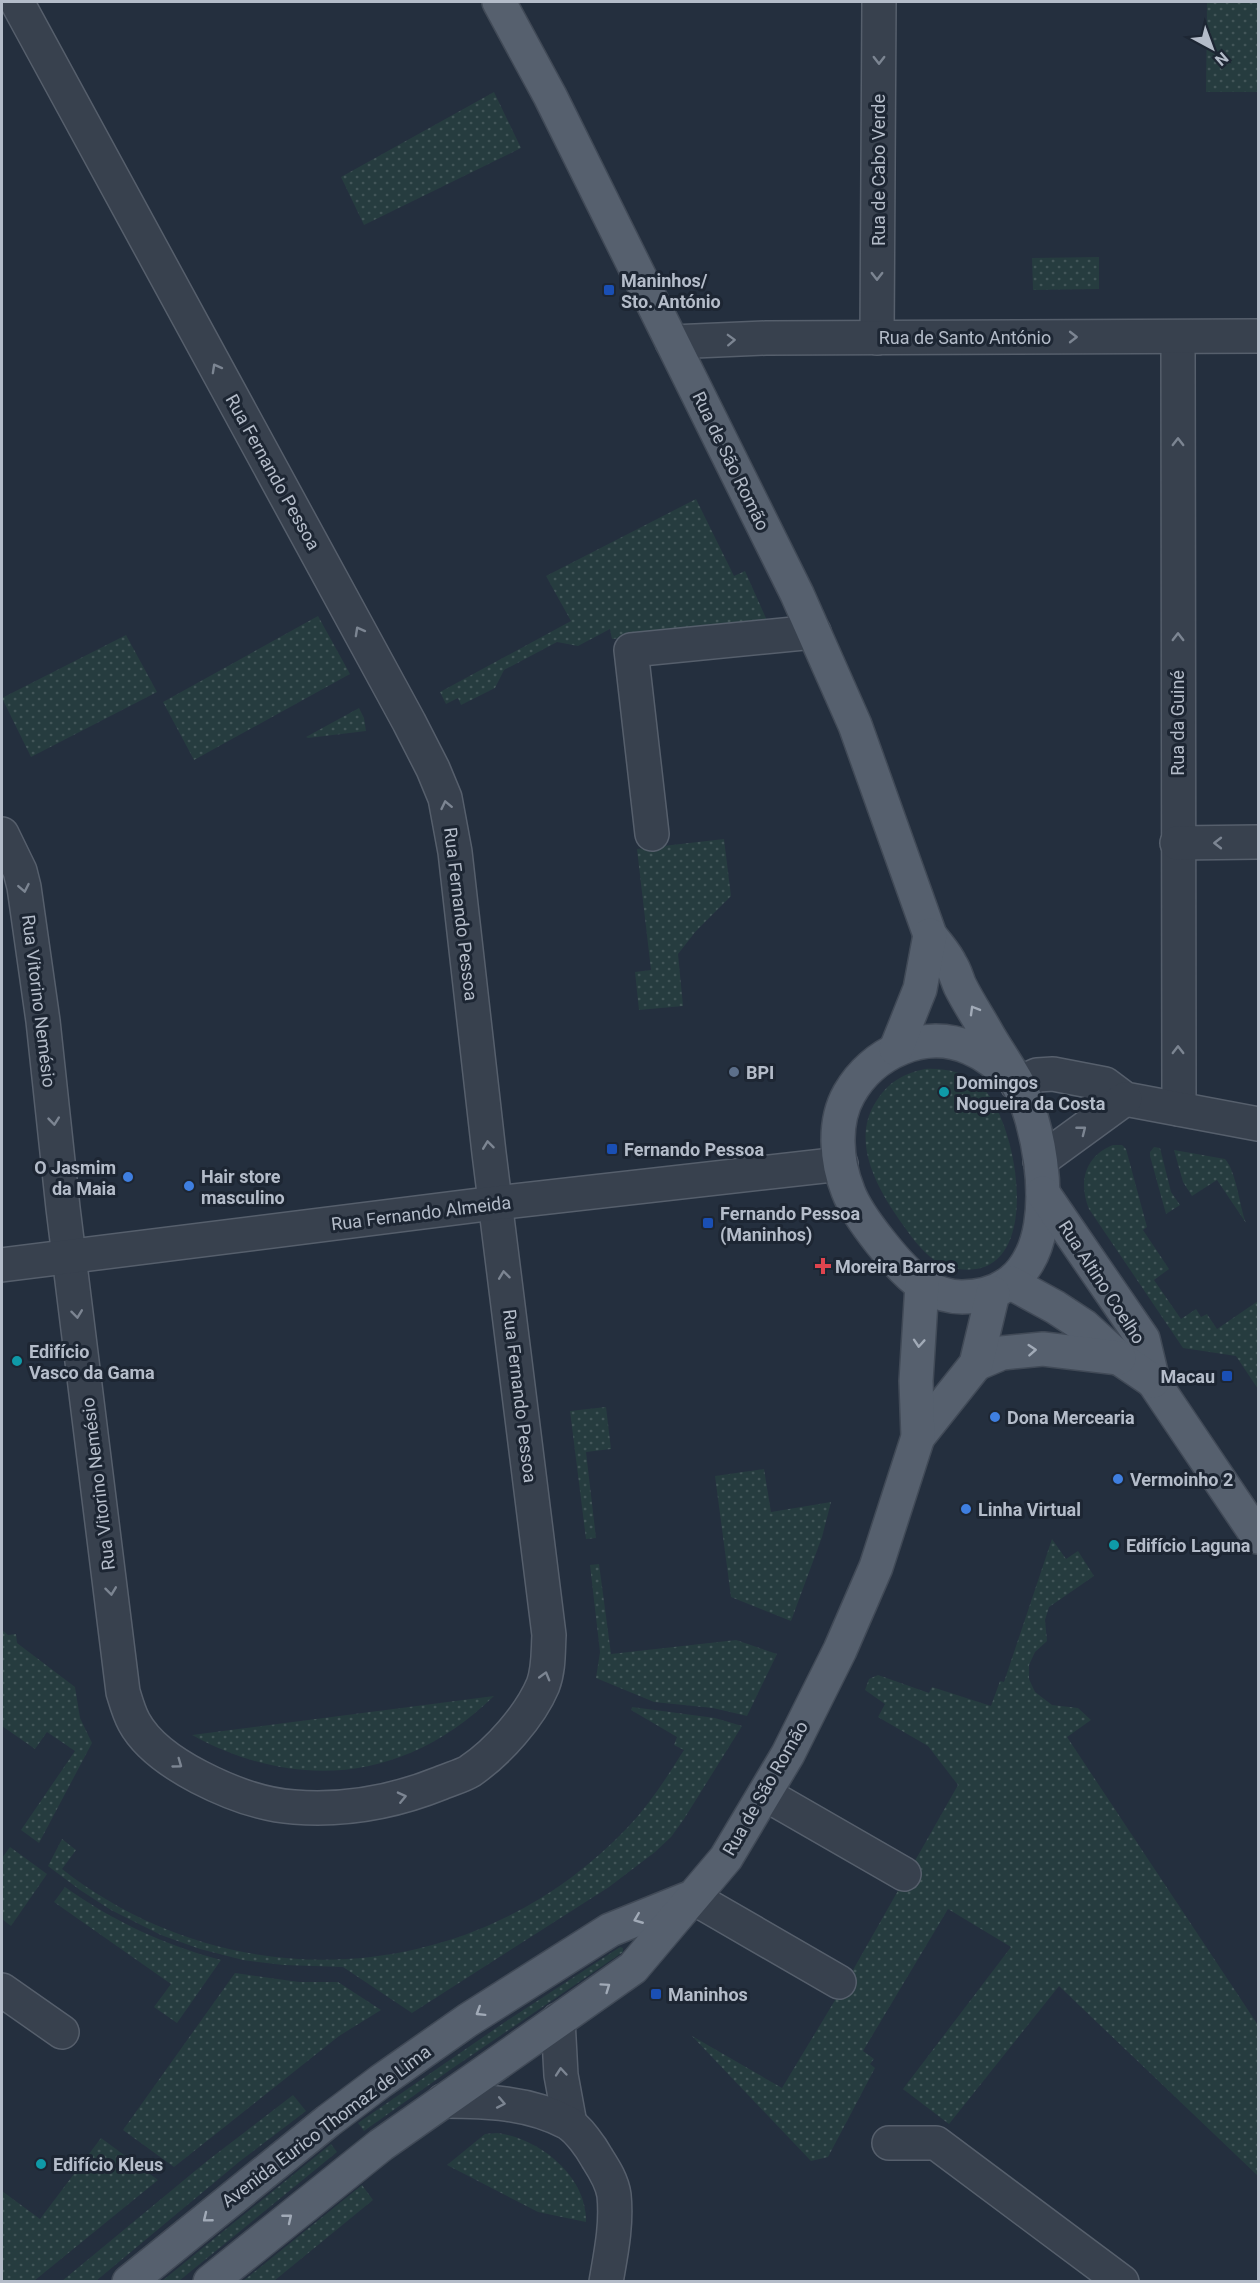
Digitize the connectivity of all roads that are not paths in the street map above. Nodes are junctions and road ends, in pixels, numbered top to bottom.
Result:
1 (16, 2) edge
2 (499, 2) edge
3 (879, 2) edge
4 (1258, 336) edge
5 (1178, 337) junction
6 (877, 338) junction
7 (672, 342) junction
8 (814, 632) junction
9 (2, 834) edge
10 (652, 834) dead end
11 (1258, 842) edge
12 (1177, 843) junction
13 (930, 935) junction
14 (896, 1049) junction
15 (1015, 1082) junction
16 (1125, 1099) junction
17 (1179, 1108) junction
18 (1258, 1124) edge
19 (1040, 1161) junction
20 (841, 1164) junction
21 (1043, 1193) junction
22 (495, 1203) junction
23 (70, 1257) junction
24 (2, 1265) edge
25 (922, 1285) junction
26 (1002, 1288) junction
27 (1119, 1358) junction
28 (976, 1364) junction
29 (1154, 1381) junction
30 (918, 1437) junction
31 (1258, 1537) edge
32 (765, 1794) junction
33 (345, 1808) joint
34 (904, 1874) dead end
35 (692, 1897) junction
36 (839, 1982) dead end
37 (2, 1990) edge
38 (558, 2020) junction
39 (62, 2032) dead end
40 (443, 2101) junction
41 (570, 2124) junction
42 (889, 2143) dead end
43 (129, 2282) edge
44 (210, 2282) edge
45 (606, 2282) edge
46 (1122, 2282) edge

22 -> 1 street, Rua Fernando Pessoa
2 - 7 main road, Rua de São Romão
3 -> 6 street, Rua de Cabo Verde
4 - 5 street, Rua de Santo António
6 -> 5 street, Rua de Santo António
12 -> 5 street, Rua da Guiné
7 -> 6 street, Rua de Santo António
7 - 8 main road, Rua de São Romão
8 - 10 street
8 - 13 main road, Rua de São Romão
9 -> 23 street, Rua Vitorino Nemésio
11 -> 12 street
17 -> 12 street, Rua da Guiné
13 - 14 main road
15 -> 13 main road, Rua de São Romão
14 - 15 main road, Rua de São Romão
14 - 20 main road, Rua de São Romão
15 - 16 street
15 - 19 main road, Rua de São Romão
16 - 17 street
19 -> 16 street
17 - 18 street
19 - 21 main road, Rua de São Romão
20 - 22 street, Rua Fernando Almeida
20 - 25 main road, Rua de São Romão
21 - 26 main road, Rua de São Romão
21 - 29 main road, Rua Altino Coelho
22 - 23 street, Rua Fernando Almeida
33 -> 22 street, Rua Fernando Pessoa
23 - 24 street, Rua Fernando Almeida
23 -> 33 street, Rua Vitorino Nemésio
25 - 26 main road, Rua de São Romão
25 -> 30 main road, Rua de São Romão
26 - 27 main road, Rua Altino Coelho
26 - 28 main road, Rua de São Romão
28 -> 27 main road
27 - 29 main road, Rua Altino Coelho
28 - 30 main road, Rua de São Romão
29 - 31 main road
30 - 32 main road, Rua de São Romão
32 - 34 street
32 - 35 main road, Rua de São Romão
35 - 36 street
38 -> 35 main road, Rua de São Romão
35 -> 43 main road, Avenida Eurico Thomaz de Lima
37 - 39 street
38 - 40 main road
41 -> 38 street
40 -> 41 street
44 -> 40 main road
41 - 45 street
42 - 46 street

